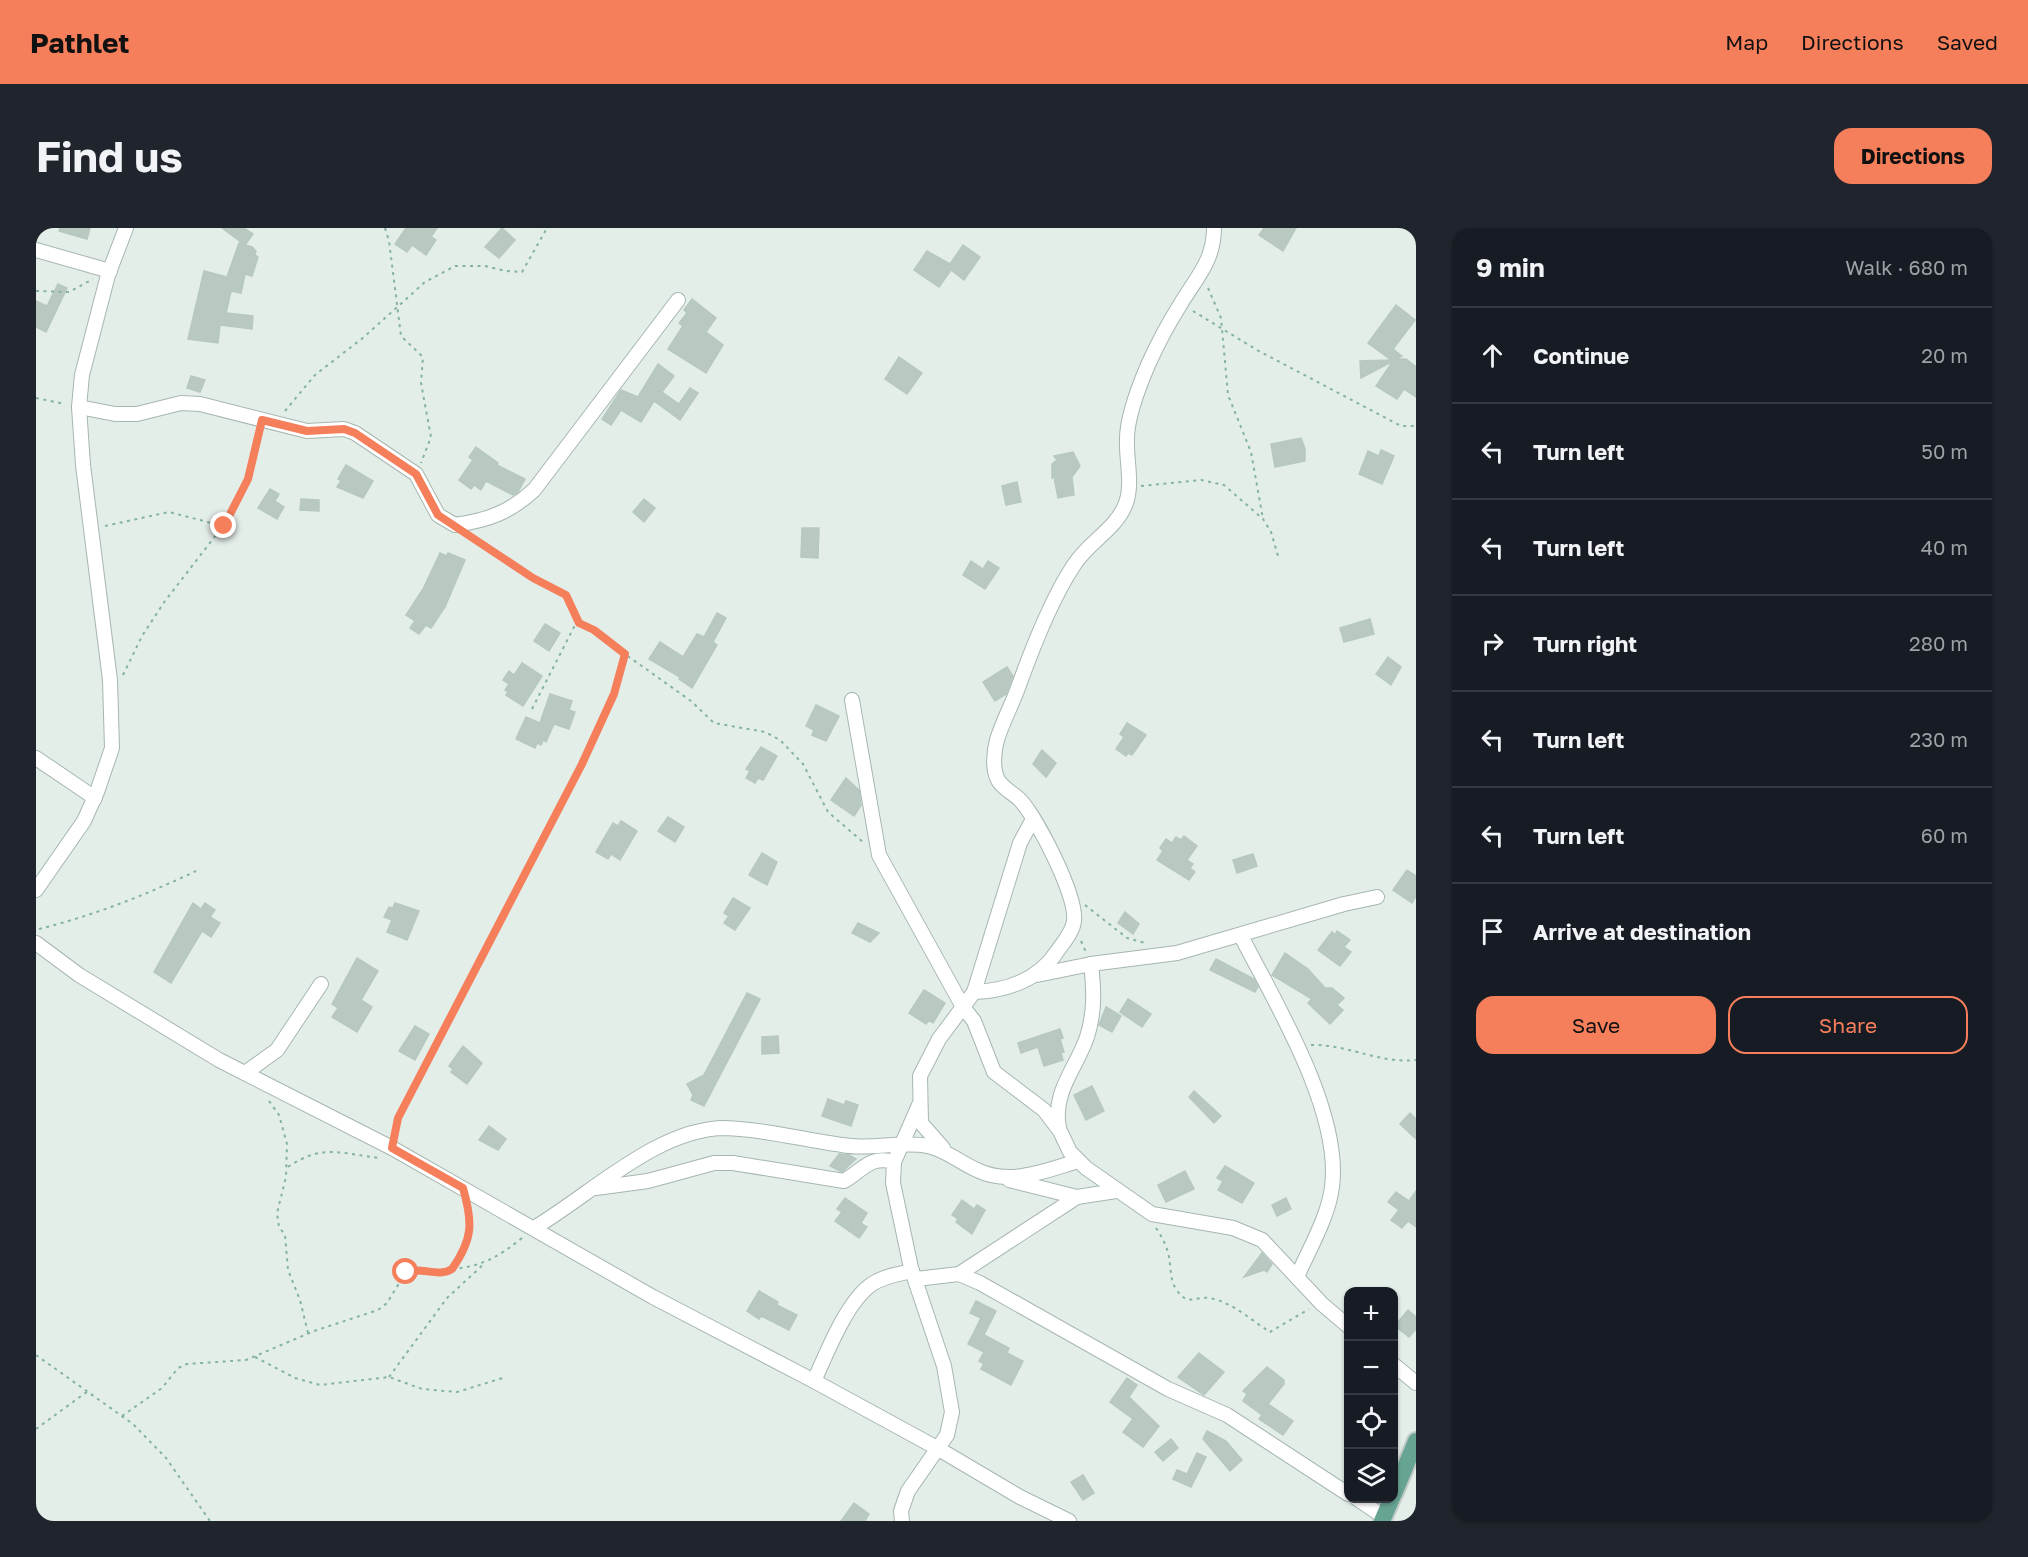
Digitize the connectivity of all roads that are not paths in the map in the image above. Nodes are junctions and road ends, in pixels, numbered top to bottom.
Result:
1 (126, 228) edge
2 (1214, 228) edge
3 (36, 250) edge
4 (109, 273) junction
5 (678, 300) dead end
6 (79, 406) junction
7 (852, 700) dead end
8 (36, 758) edge
9 (95, 798) junction
10 (1033, 819) junction
11 (36, 890) edge
12 (1377, 897) dead end
13 (1241, 936) junction
14 (36, 943) edge
15 (1091, 964) junction
16 (1037, 975) junction
17 (321, 984) dead end
18 (974, 992) junction
19 (963, 1007) junction
20 (245, 1073) junction
21 (919, 1105) junction
22 (1060, 1131) junction
23 (900, 1147) junction
24 (949, 1154) junction
25 (1078, 1161) junction
26 (894, 1162) junction
27 (1004, 1179) junction
28 (596, 1188) junction
29 (1116, 1191) junction
30 (1077, 1197) junction
31 (534, 1228) junction
32 (959, 1274) junction
33 (914, 1275) junction
34 (1296, 1277) junction
35 (1344, 1323) edge
36 (1398, 1368) edge
37 (814, 1381) junction
38 (1416, 1383) edge
39 (1416, 1441) edge
40 (937, 1448) junction
41 (1398, 1484) edge
42 (1344, 1491) edge
43 (1362, 1503) edge
44 (1390, 1503) edge
45 (1383, 1519) edge
46 (902, 1521) edge
47 (1069, 1521) edge

1 - 4 street
2 - 10 street
3 - 4 street
4 - 6 street
5 - 6 street
6 - 9 street
7 - 19 street
8 - 9 street
9 - 11 street
10 - 16 street
10 - 18 street
12 - 13 street
13 - 15 street
13 - 34 street
14 - 20 street
15 - 16 street
15 - 22 street
16 - 18 street
17 - 20 street
18 - 19 street
19 - 21 street
19 - 22 street
20 - 31 street
21 - 23 street
21 - 24 street
22 - 25 street
23 - 24 street
23 - 26 street
23 - 28 street
24 - 27 street
25 - 27 street
25 - 29 street
26 - 28 street
26 - 33 street
27 - 30 street
28 - 31 street
29 - 30 street
29 - 34 street
30 - 32 street
31 - 37 street
32 - 33 street
32 - 42 street
33 - 37 street
33 - 40 street
34 - 35 street
36 - 38 street
37 - 40 street
39 - 41 main road
40 - 46 street
40 - 47 street
43 - 45 street
44 - 45 main road

